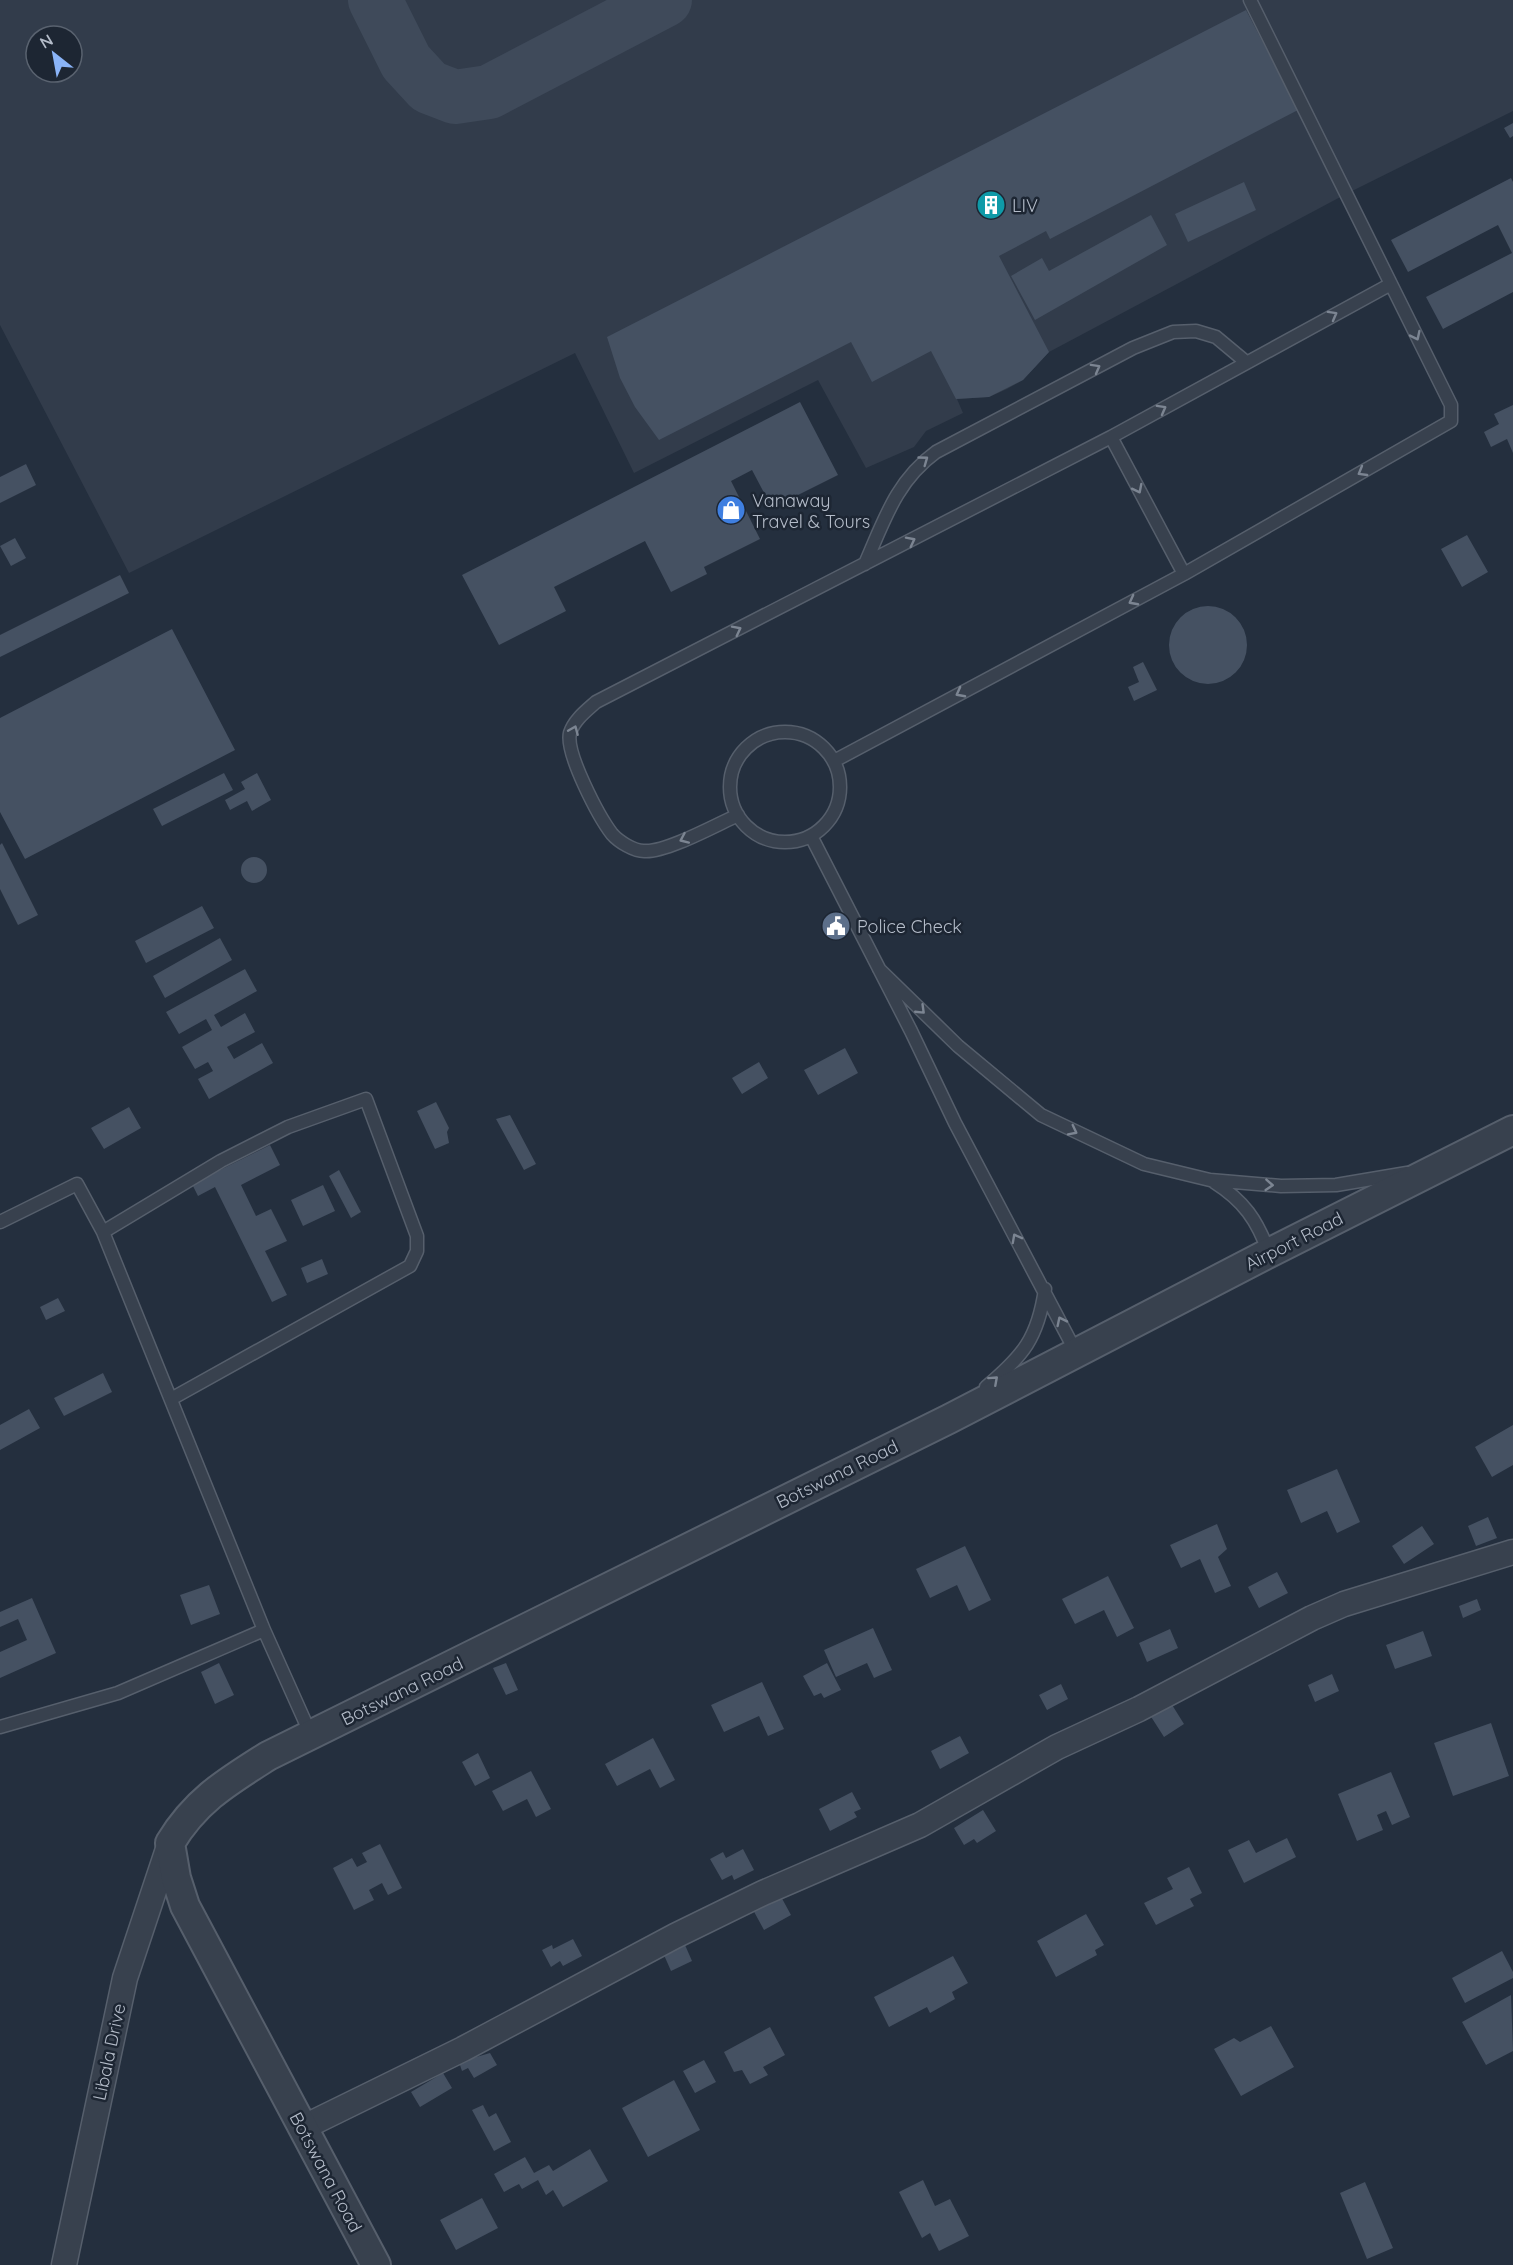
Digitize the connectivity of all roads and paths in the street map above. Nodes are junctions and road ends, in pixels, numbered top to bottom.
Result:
1 (1250, 0) edge
2 (1391, 284) junction
3 (1246, 362) junction
4 (1111, 437) junction
5 (865, 564) junction
6 (1184, 574) junction
7 (834, 761) junction
8 (738, 815) junction
9 (811, 836) junction
10 (879, 969) junction
11 (1513, 1130) edge
12 (1446, 1166) junction
13 (1210, 1180) junction
14 (0, 1222) edge
15 (103, 1232) junction
16 (1269, 1252) junction
17 (1045, 1289) junction
18 (1077, 1354) junction
19 (171, 1398) junction
20 (950, 1419) junction
21 (1513, 1552) edge
22 (264, 1630) junction
23 (0, 1727) edge
24 (311, 1736) junction
25 (170, 1843) junction
26 (302, 2128) junction
27 (64, 2265) edge
28 (376, 2265) edge

1 - 2 lane
3 -> 2 lane
2 -> 6 lane
4 -> 3 lane
5 -> 3 lane
5 -> 4 lane
4 -> 6 lane
8 -> 5 lane
6 -> 7 lane
7 - 8 lane
7 - 9 lane
8 - 9 lane
9 - 10 lane
10 -> 13 lane
17 -> 10 lane
11 - 12 street, Airport Road
13 -> 12 lane
12 - 16 street, Airport Road
13 - 16 lane
14 - 15 lane
15 - 19 lane
15 - 19 lane
16 - 18 street, Airport Road
18 -> 17 lane
20 -> 17 lane
18 - 20 street, Botswana Road
19 - 22 lane
20 - 24 street, Botswana Road
21 - 26 street
22 - 23 lane
22 - 24 lane
24 - 25 street, Botswana Road
25 - 26 street, Botswana Road
25 - 27 street, Libala Drive
26 - 28 street, Botswana Road

